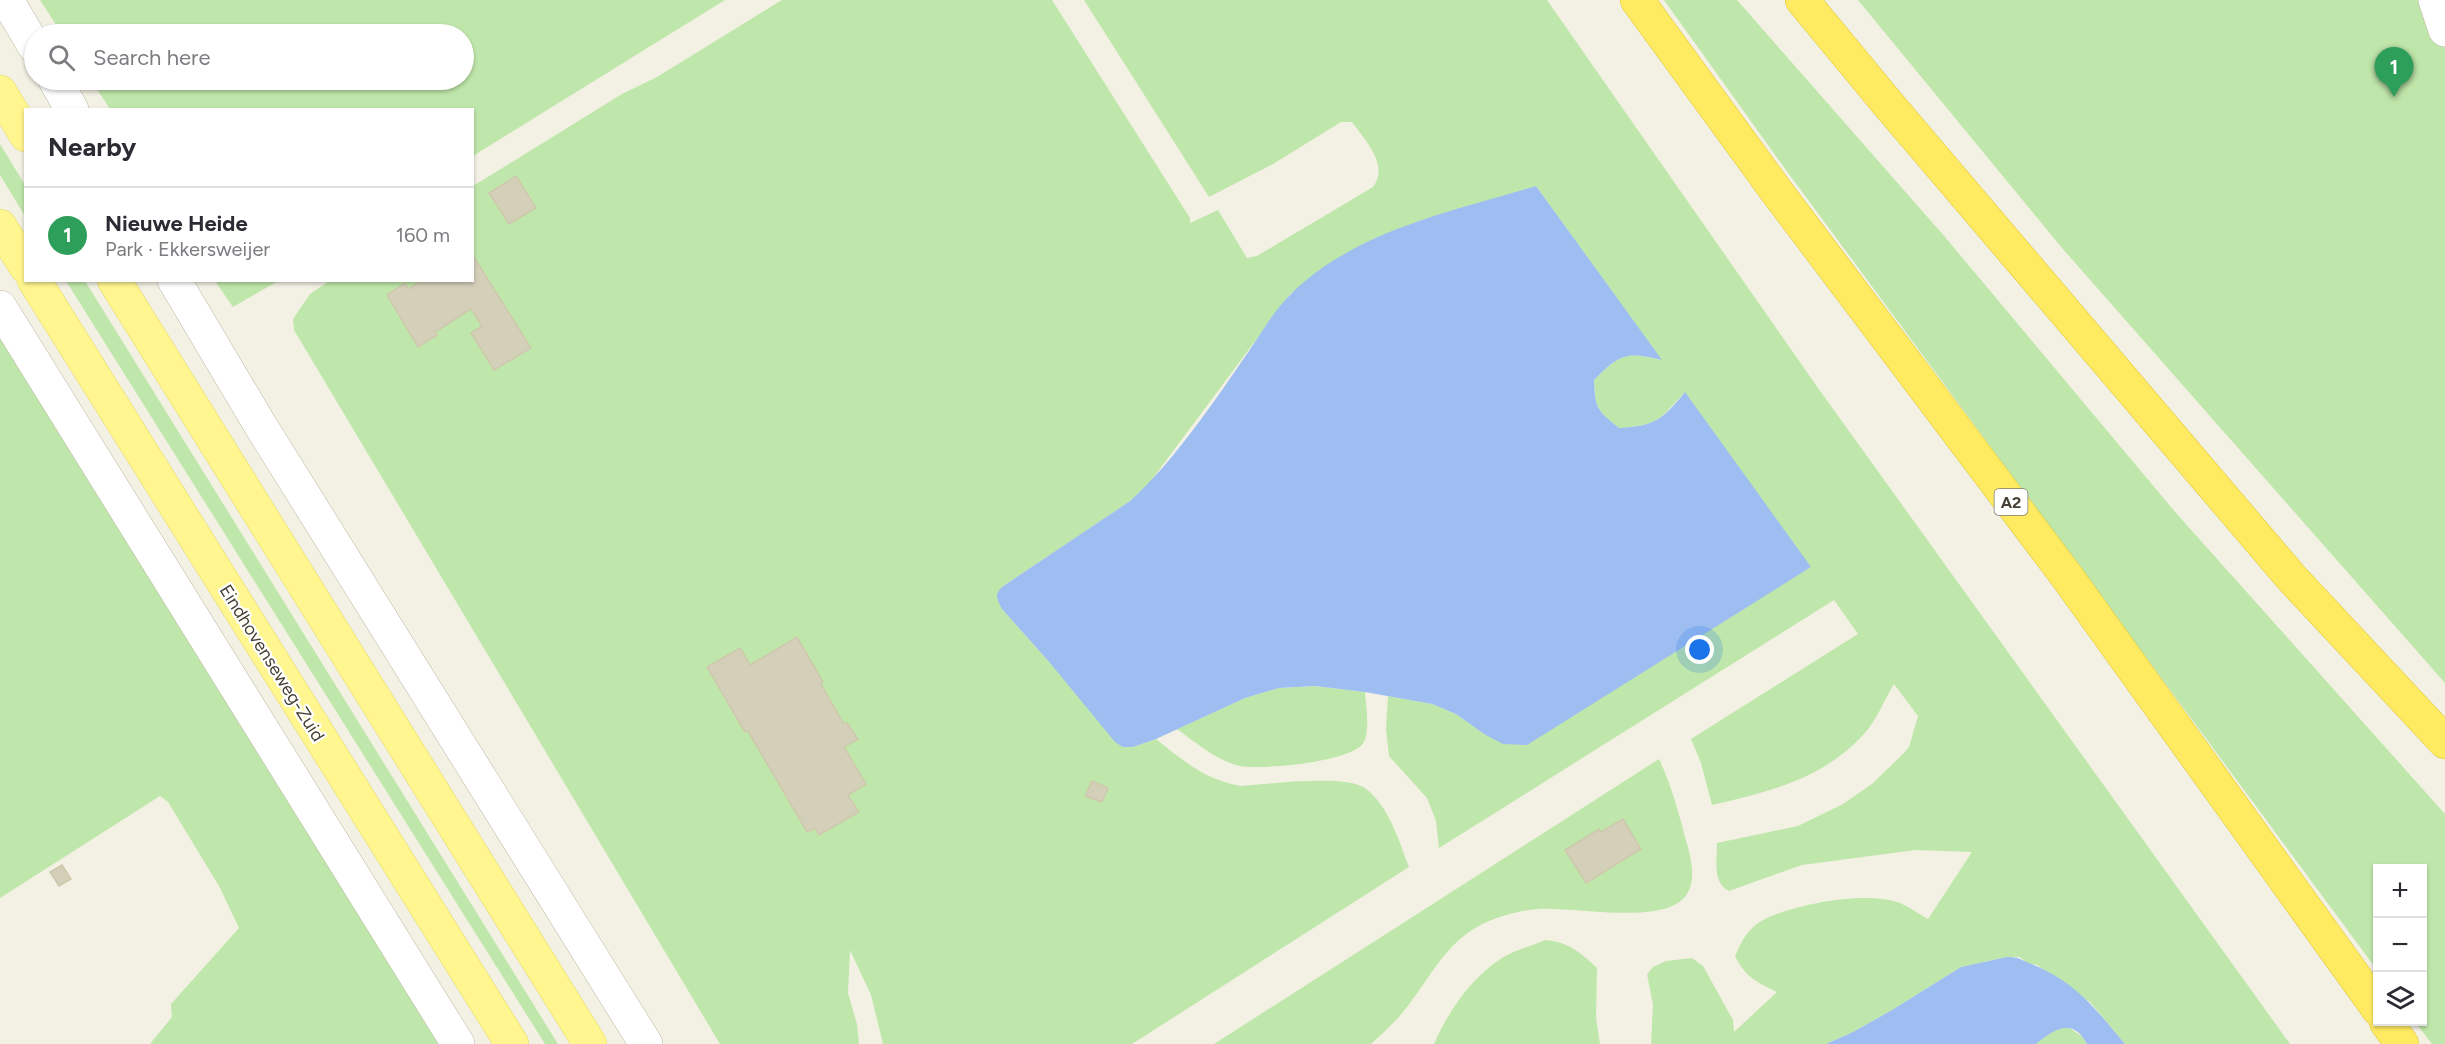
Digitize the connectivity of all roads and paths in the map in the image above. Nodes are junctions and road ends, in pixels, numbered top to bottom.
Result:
1 (7, 0) edge
2 (1637, 0) edge
3 (1802, 0) edge
4 (2436, 0) edge
5 (24, 29) edge
6 (2445, 30) edge
7 (61, 90) edge
8 (0, 92) edge
9 (71, 108) edge
10 (24, 132) edge
11 (0, 226) edge
12 (24, 264) edge
13 (35, 282) edge
14 (115, 282) edge
15 (175, 282) edge
16 (0, 307) edge
17 (2445, 742) edge
18 (2373, 1002) edge
19 (2389, 1026) edge
20 (458, 1044) edge
21 (512, 1044) edge
22 (590, 1044) edge
23 (646, 1044) edge
24 (2402, 1044) edge

1 - 5 street
2 - 18 highway, A2
3 - 17 highway
4 - 6 street
7 - 9 street
8 - 10 main road
11 - 12 main road
13 - 21 main road, Eindhovenseweg-Zuid
14 - 22 main road
15 - 23 street
16 - 20 street
19 - 24 highway

